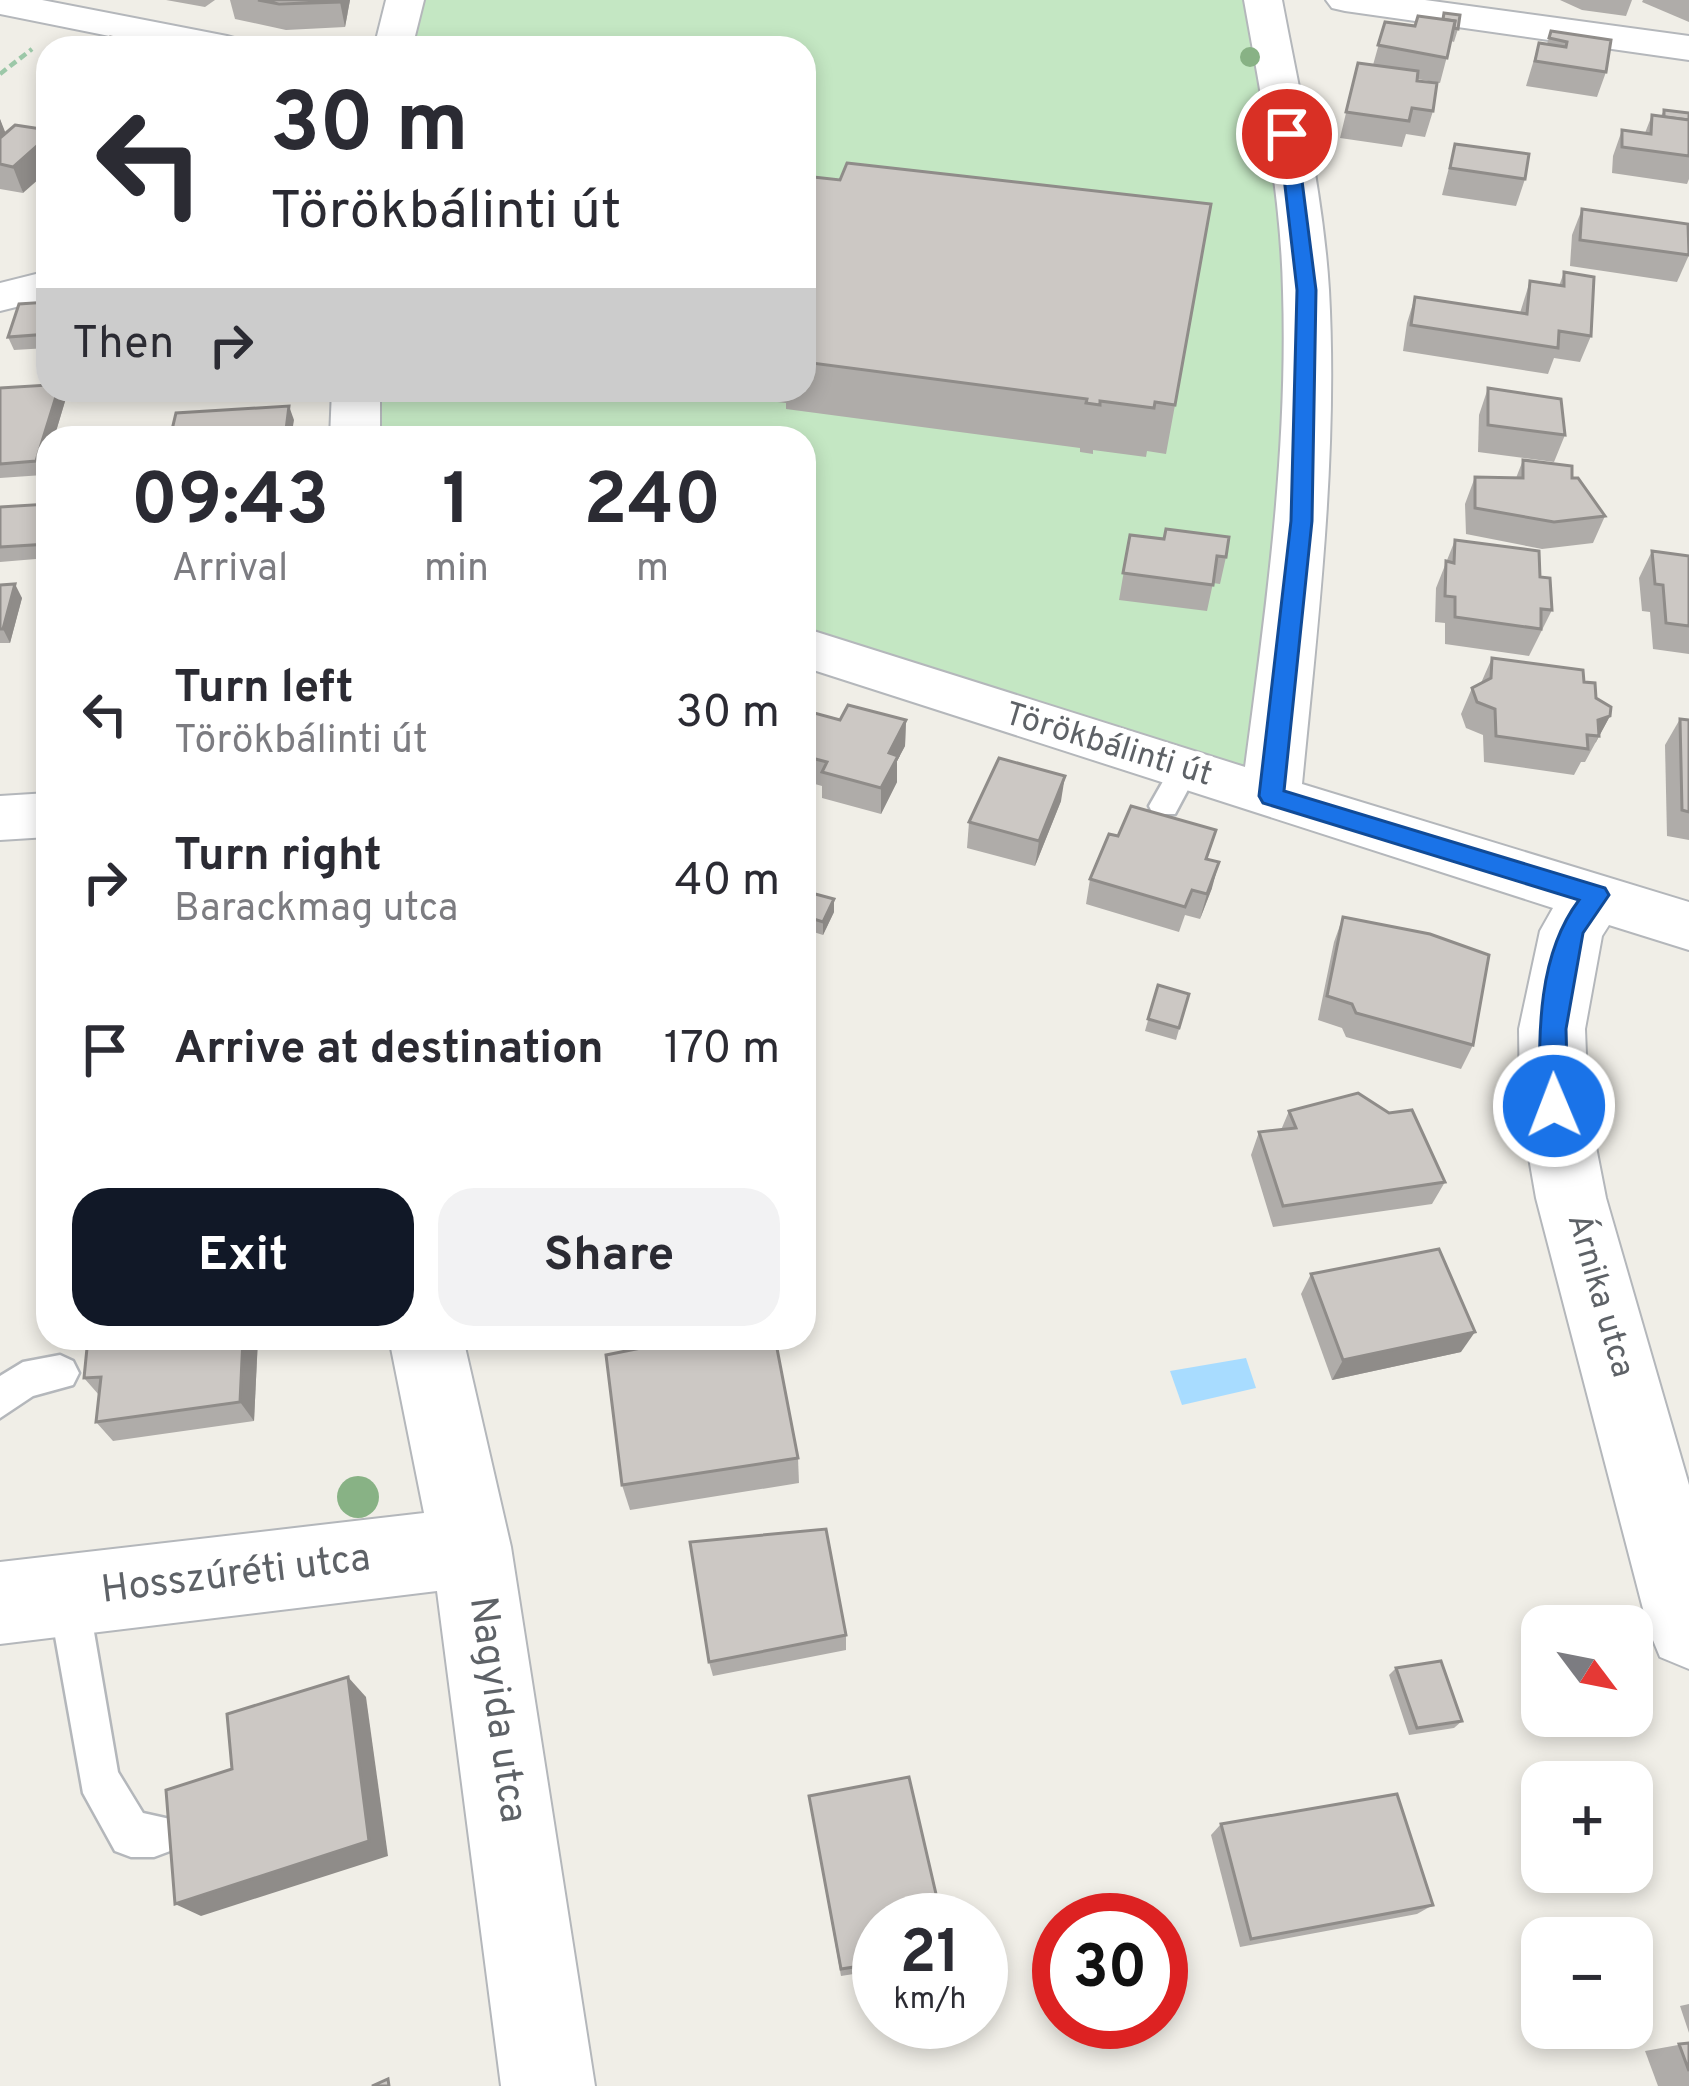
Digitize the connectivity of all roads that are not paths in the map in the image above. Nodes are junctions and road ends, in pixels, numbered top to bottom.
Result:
1 (404, 0) edge
2 (1263, 0) edge
3 (1345, 0) edge
4 (0, 3) edge
5 (166, 36) edge
6 (396, 36) edge
7 (1689, 48) edge
8 (0, 252) edge
9 (36, 258) edge
10 (36, 288) edge
11 (0, 298) edge
12 (816, 651) edge
13 (1271, 796) junction
14 (36, 816) edge
15 (0, 818) edge
16 (1596, 895) junction
17 (1689, 926) edge
18 (429, 1350) edge
19 (59, 1373) dead end
20 (0, 1400) edge
21 (472, 1547) junction
22 (34, 1600) edge
23 (1689, 1628) edge
24 (154, 1835) dead end
25 (548, 2086) edge

1 - 6 street
2 - 13 street
3 - 7 street
4 - 5 street
8 - 9 street
10 - 11 street
12 - 13 street, Törökbálinti út
13 - 16 street, Törökbálinti út
14 - 15 street
16 - 17 street, Törökbálinti út
16 - 23 street, Árnika utca
18 - 21 street, Nagyida utca
19 - 20 lane
21 - 22 street, Hosszúréti utca
21 - 25 street, Nagyida utca
22 - 24 lane

